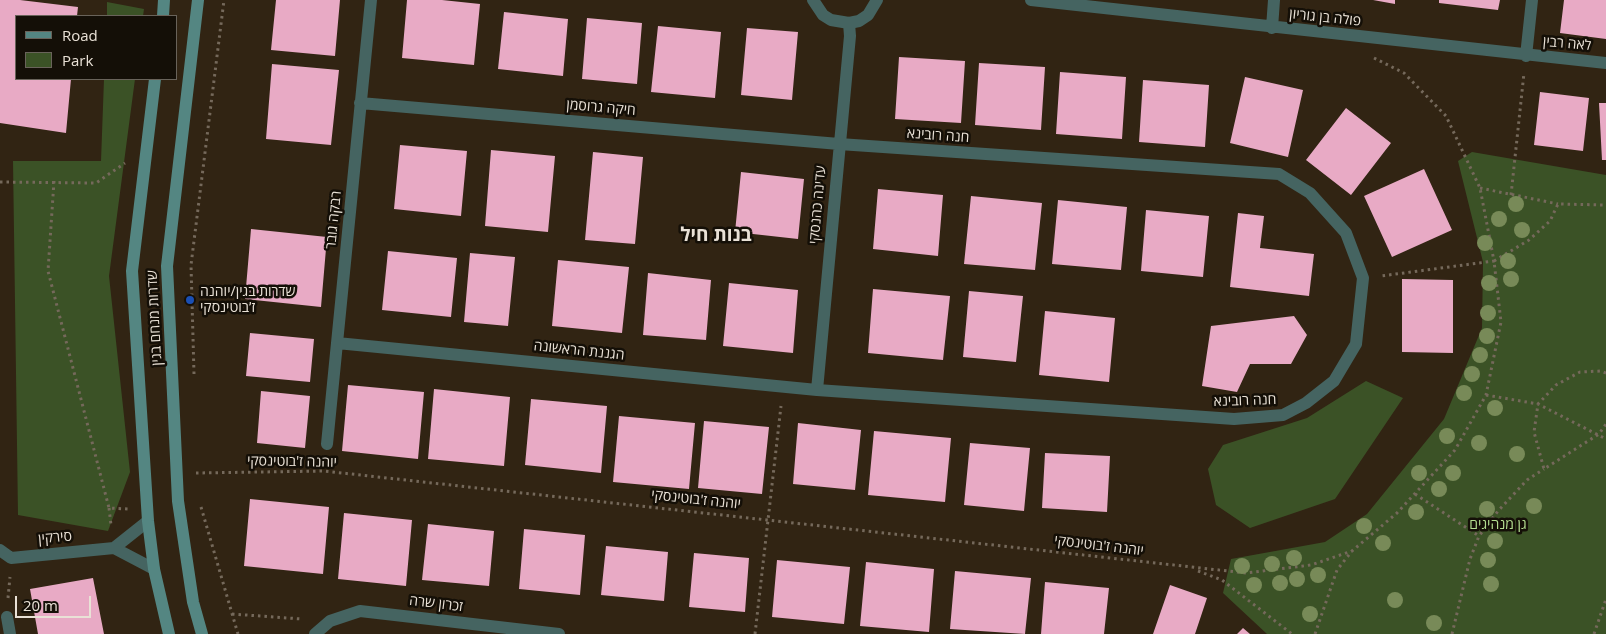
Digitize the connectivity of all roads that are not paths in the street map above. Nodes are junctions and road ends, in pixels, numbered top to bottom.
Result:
1 (164, 0) edge
2 (198, 0) edge
3 (371, 0) edge
4 (802, 0) edge
5 (877, 0) edge
6 (1031, 0) edge
7 (1274, 0) edge
8 (1532, 0) edge
9 (815, 4) edge
10 (163, 15) edge
11 (849, 23) junction
12 (1272, 28) junction
13 (1526, 56) junction
14 (1606, 63) edge
15 (155, 80) edge
16 (360, 103) junction
17 (839, 144) junction
18 (337, 343) junction
19 (817, 390) junction
20 (327, 444) dead end
21 (148, 516) junction
22 (114, 548) junction
23 (0, 550) edge
24 (154, 568) junction
25 (7, 616) road end
26 (10, 634) edge
27 (168, 634) edge
28 (202, 634) edge
29 (315, 634) edge
30 (559, 634) edge

1 - 10 street
2 - 28 street, שדרות מנחם בגין
3 - 16 street, רבקה גובר
4 - 9 street
5 - 11 street
6 - 12 street, פולה בן גוריון
7 - 12 street
8 - 13 street
9 - 11 street
11 - 17 street, עדינה כהנסקי
12 - 13 street, פולה בן גוריון
13 - 14 street, לאה רבין
15 - 21 street, שדרות מנחם בגין
16 - 17 street, חיקה גרוסמן
16 - 18 street, רבקה גובר
17 - 19 street, עדינה כהנסקי
17 - 19 street, חנה רובינא
18 - 19 street, הגננת הראשונה
18 - 20 street, רבקה גובר
21 - 22 street
21 - 24 street, שדרות מנחם בגין
22 - 23 street, סירקין
22 - 24 street
24 - 27 street, שדרות מנחם בגין
25 - 26 street
29 - 30 street, זכרון שרה

